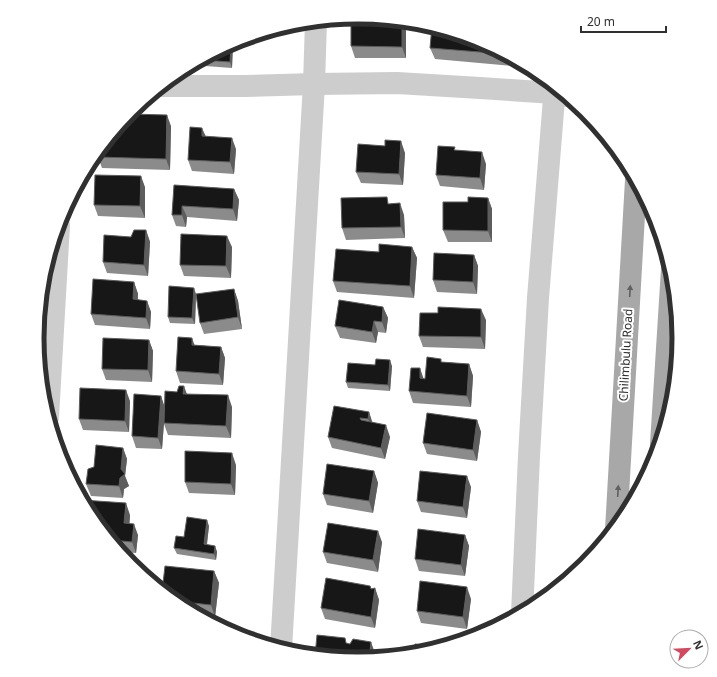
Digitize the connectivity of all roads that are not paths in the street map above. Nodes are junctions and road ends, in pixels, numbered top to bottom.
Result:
1 (316, 27) edge
2 (314, 84) junction
3 (171, 86) edge
4 (553, 92) edge
5 (559, 96) edge
6 (635, 189) edge
7 (58, 248) edge
8 (671, 311) edge
9 (670, 378) edge
10 (49, 395) edge
11 (617, 518) edge
12 (522, 607) edge
13 (281, 643) edge

1 - 2 street
2 - 3 street
2 - 4 street
2 - 13 street
5 - 12 street
11 -> 6 main road, Chilimbulu Road
7 - 10 street
8 - 9 main road

